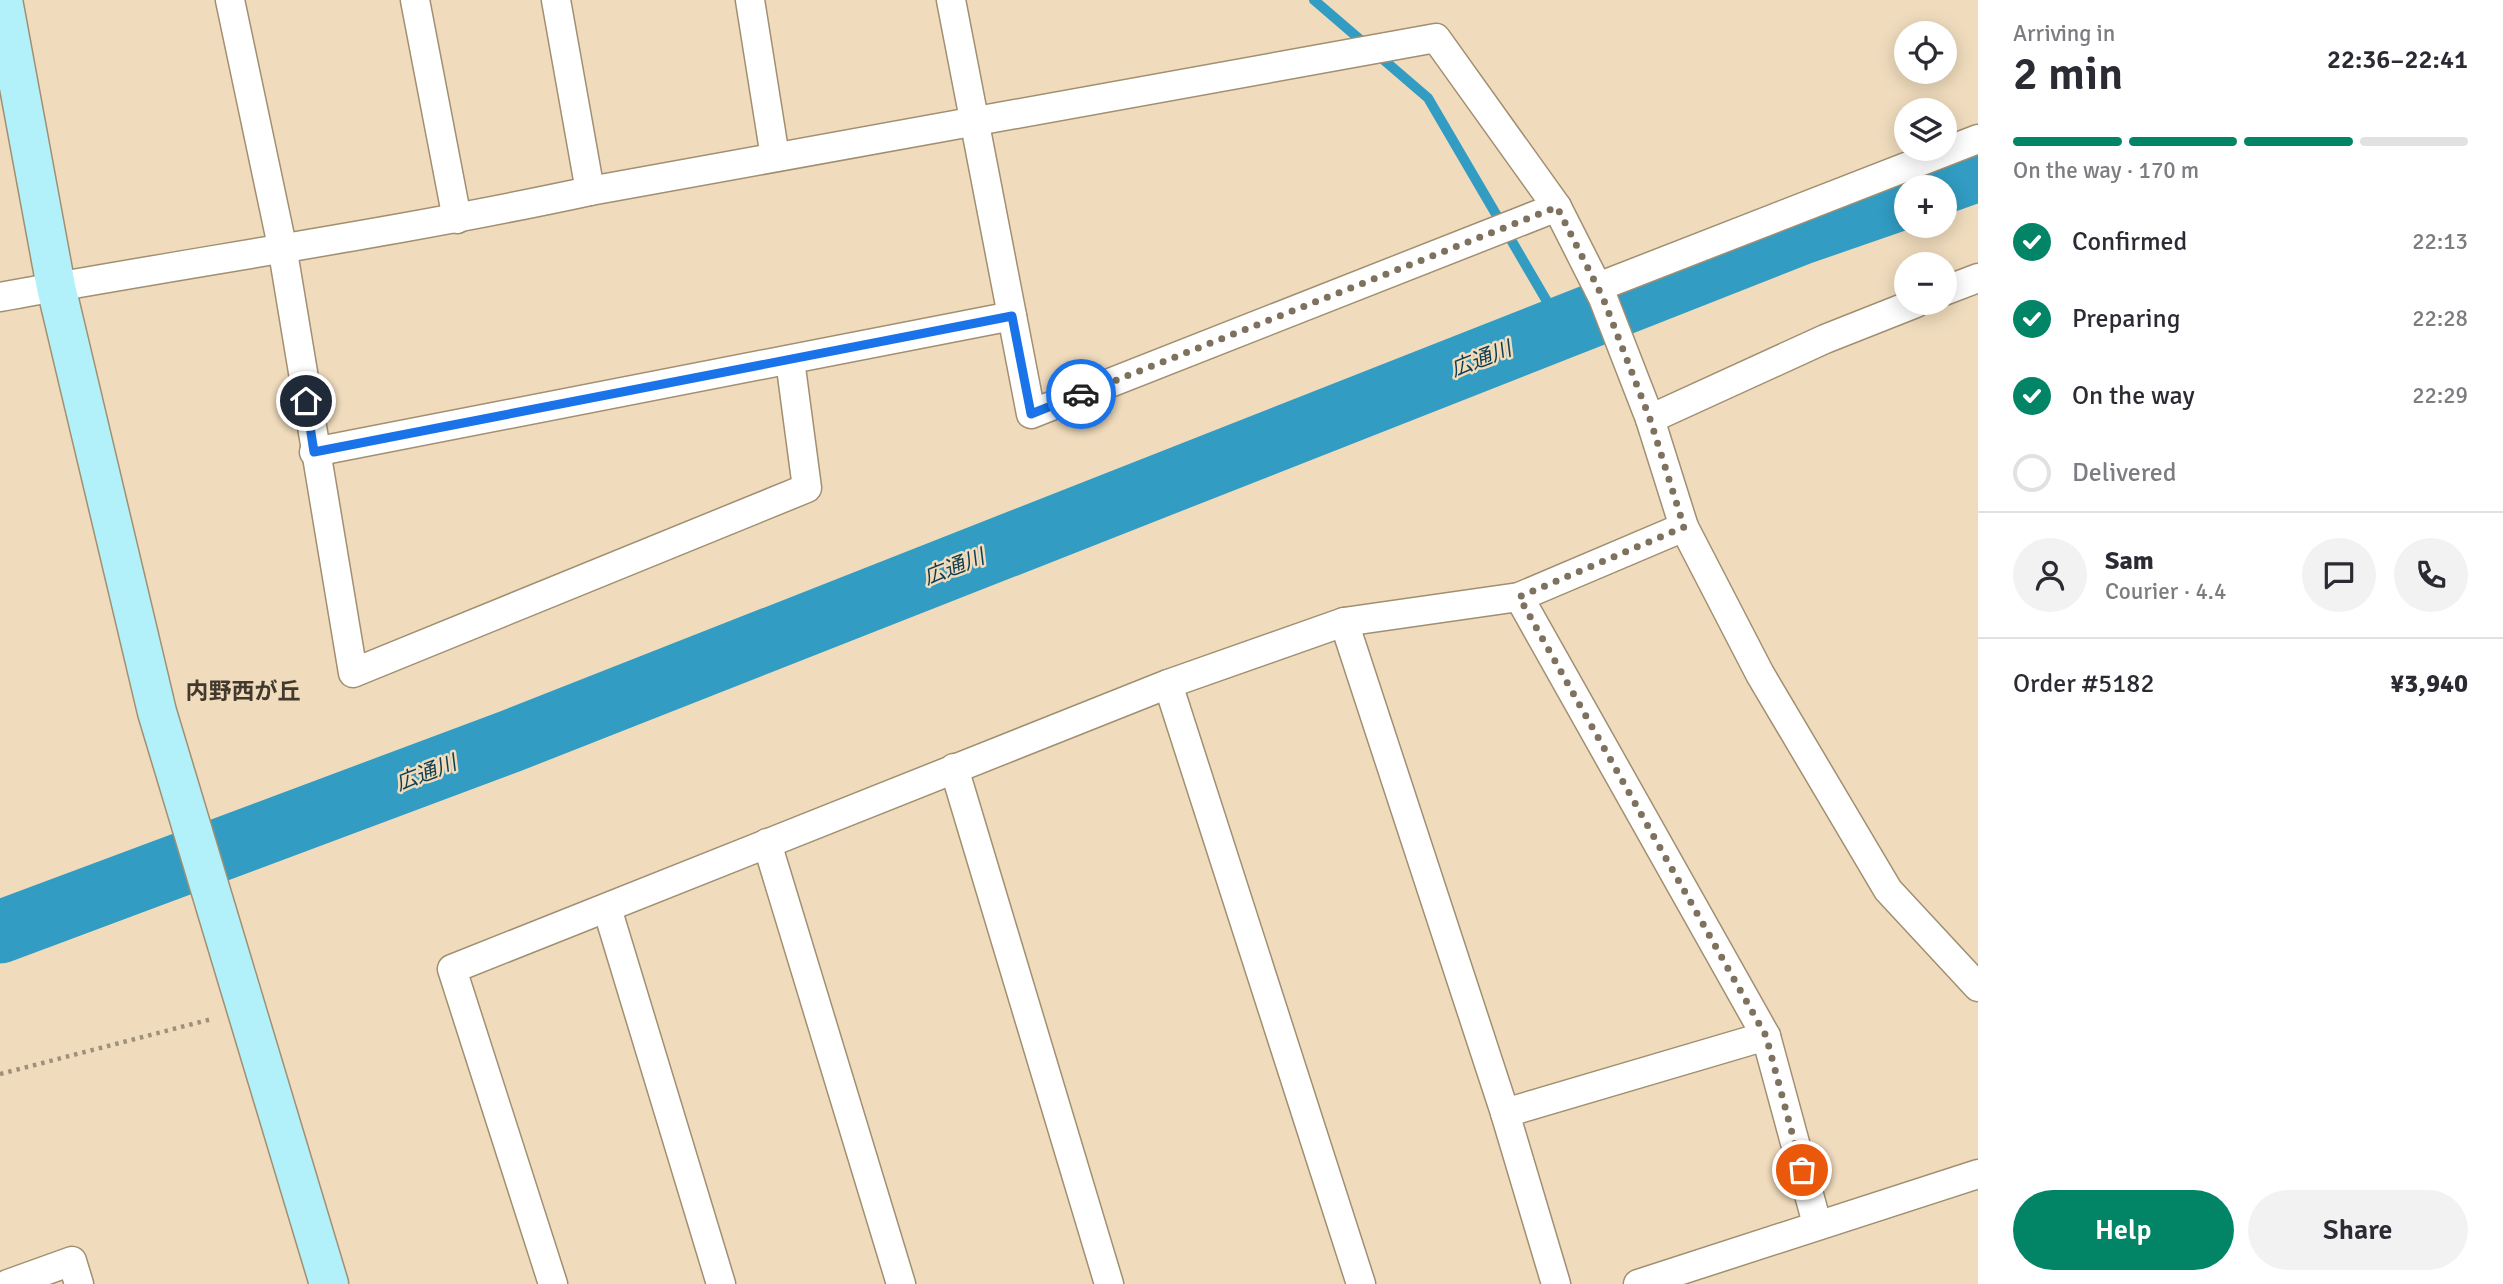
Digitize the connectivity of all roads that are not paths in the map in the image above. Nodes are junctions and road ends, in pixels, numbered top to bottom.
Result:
1 (3, 0) edge
2 (230, 0) edge
3 (415, 0) edge
4 (555, 0) edge
5 (750, 0) edge
6 (951, 0) edge
7 (974, 120) junction
8 (1978, 139) edge
9 (775, 157) junction
10 (590, 191) junction
11 (1557, 207) junction
12 (457, 219) junction
13 (282, 246) junction
14 (1978, 278) edge
15 (1957, 286) edge
16 (56, 287) junction
17 (1601, 292) junction
18 (0, 297) edge
19 (1894, 312) edge
20 (1012, 316) junction
21 (790, 360) junction
22 (1646, 412) junction
23 (314, 452) junction
24 (1684, 527) junction
25 (1519, 597) junction
26 (1344, 622) junction
27 (1168, 684) junction
28 (954, 768) junction
29 (767, 843) junction
30 (607, 908) junction
31 (1978, 987) edge
32 (1766, 1036) junction
33 (1506, 1113) junction
34 (1978, 1174) edge
35 (1817, 1224) junction
36 (8, 1284) edge
37 (79, 1284) edge
38 (329, 1284) edge
39 (553, 1284) edge
40 (721, 1284) edge
41 (901, 1284) edge
42 (1109, 1284) edge
43 (1362, 1284) edge
44 (1556, 1284) edge
45 (1638, 1284) edge

1 - 16 street
2 - 13 street
3 - 12 street
4 - 10 street
5 - 9 street
6 - 7 street
7 - 9 street
7 - 11 street
7 - 20 street
8 - 17 street
9 - 10 street
10 - 12 street
11 - 17 street
11 - 20 street
12 - 13 street
13 - 16 street
13 - 23 street
14 - 15 street
16 - 18 street
16 - 38 street
17 - 22 street
19 - 22 street
20 - 21 street
21 - 23 street
21 - 23 street
22 - 24 street
24 - 25 street
24 - 31 street
25 - 26 street
25 - 32 street
26 - 27 street
26 - 33 street
27 - 28 street
27 - 43 street
28 - 29 street
28 - 42 street
29 - 30 street
29 - 41 street
30 - 39 street
30 - 40 street
32 - 33 street
32 - 35 street
33 - 44 street
34 - 35 street
35 - 45 street
36 - 37 street

